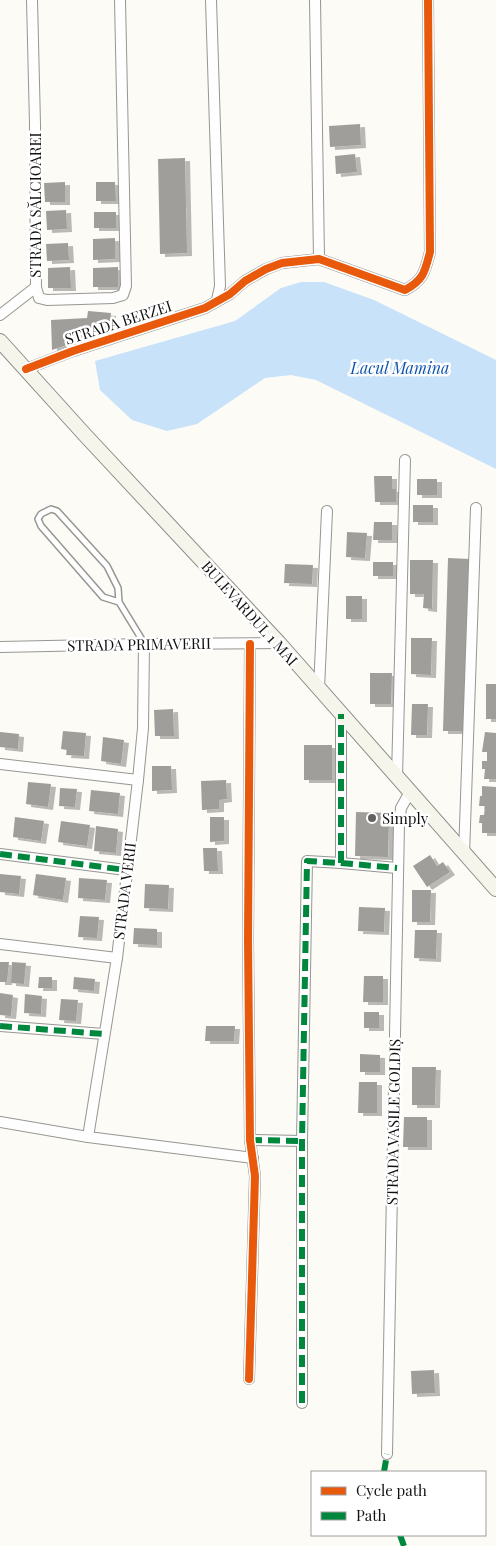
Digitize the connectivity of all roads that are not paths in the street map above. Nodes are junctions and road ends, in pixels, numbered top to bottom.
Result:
1 (32, 0) edge
2 (120, 0) edge
3 (210, 0) edge
4 (315, 0) edge
5 (428, 0) edge
6 (319, 259) junction
7 (36, 287) junction
8 (217, 300) junction
9 (0, 315) edge
10 (0, 341) edge
11 (26, 369) junction
12 (405, 460) dead end
13 (476, 508) dead end
14 (327, 511) dead end
15 (119, 602) junction
16 (279, 643) junction
17 (144, 644) junction
18 (250, 644) junction
19 (0, 647) edge
20 (319, 689) junction
21 (341, 714) junction
22 (0, 764) edge
23 (397, 777) junction
24 (138, 780) junction
25 (410, 792) junction
26 (0, 854) edge
27 (464, 854) junction
28 (341, 863) junction
29 (397, 868) junction
30 (126, 870) junction
31 (496, 889) edge
32 (0, 944) edge
33 (117, 958) junction
34 (0, 1026) edge
35 (104, 1034) junction
36 (0, 1122) edge
37 (88, 1137) junction
38 (250, 1140) junction
39 (302, 1141) junction
40 (253, 1158) junction
41 (249, 1379) dead end
42 (302, 1403) dead end
43 (387, 1454) dead end

1 - 7 street, STRADA SĂLCIOAREI
2 - 7 street, STRADA SĂLCIOAREI
3 - 8 street
4 - 6 street
5 - 6 street
6 - 8 street, STRADA BERZEI
7 - 9 street
8 - 11 street, STRADA BERZEI
10 - 11 main road, BULEVARDUL 1 MAI
11 - 16 main road, BULEVARDUL 1 MAI
12 - 23 street
13 - 27 street
14 - 20 street
15 - 15 lane
15 - 17 lane
16 - 18 street, STRADA PRIMAVERII
16 - 20 main road, BULEVARDUL 1 MAI
17 - 18 street, STRADA PRIMAVERII
17 - 19 street, STRADA PRIMAVERII
17 - 24 street, STRADA VERII
18 - 38 street
20 - 21 main road, BULEVARDUL 1 MAI
21 - 23 main road, BULEVARDUL 1 MAI
21 - 28 street
22 - 24 street
23 - 25 main road, BULEVARDUL 1 MAI
24 - 30 street, STRADA VERII
25 - 27 main road, BULEVARDUL 1 MAI
25 - 29 street, STRADA VASILE GOLDIȘ
26 - 30 street
27 - 31 main road, BULEVARDUL 1 MAI
28 - 29 street
28 - 39 street
29 - 43 street, STRADA VASILE GOLDIȘ
30 - 33 street, STRADA VERII
32 - 33 street
33 - 35 street, STRADA VERII
34 - 35 street
35 - 37 street, STRADA VERII
36 - 37 street
37 - 40 street
38 - 39 street
38 - 40 street
39 - 42 street
40 - 41 street

